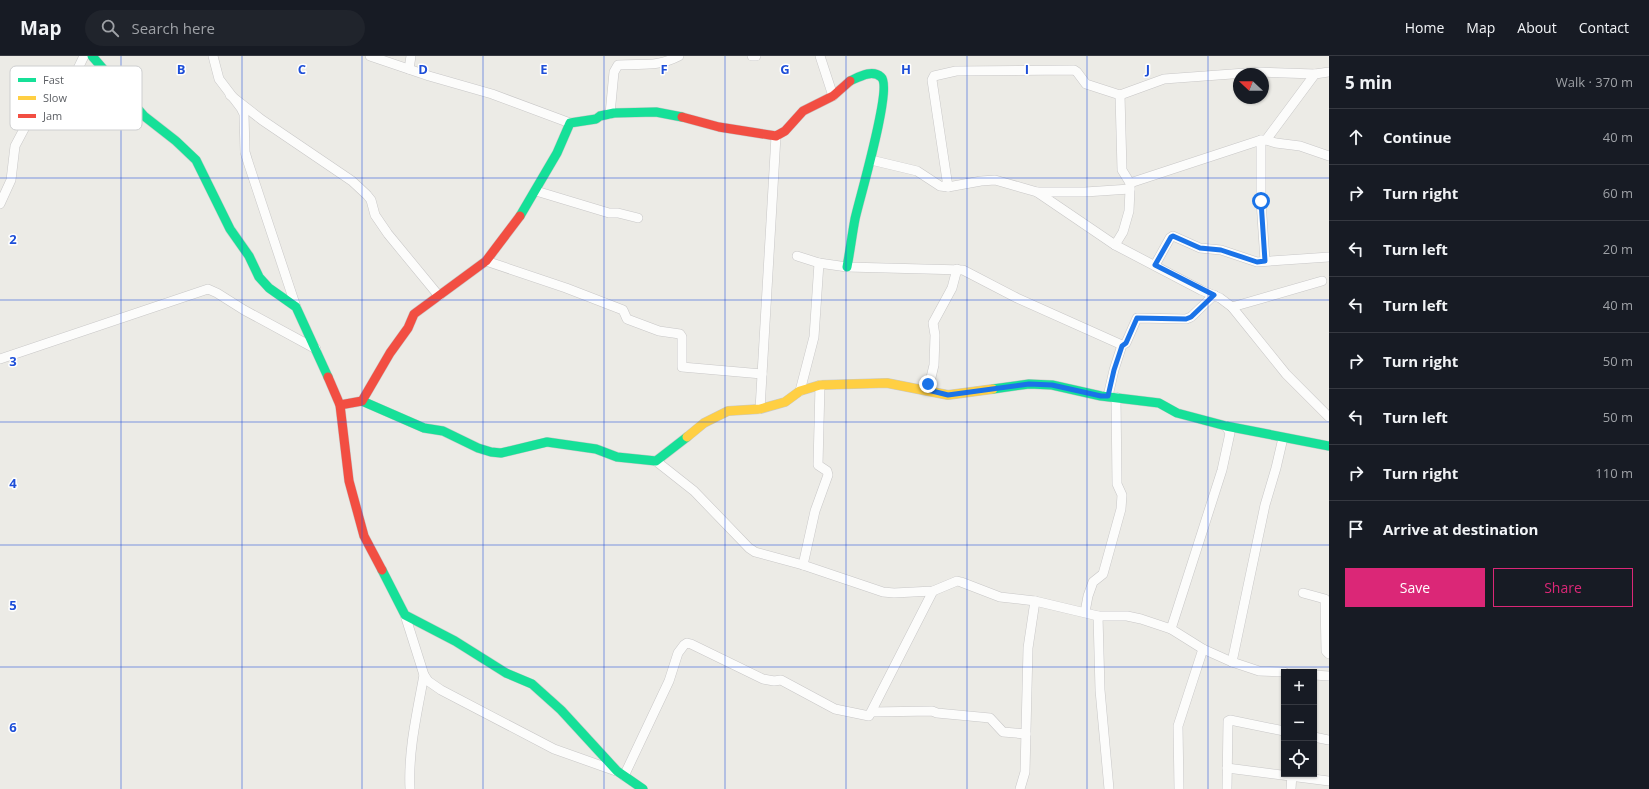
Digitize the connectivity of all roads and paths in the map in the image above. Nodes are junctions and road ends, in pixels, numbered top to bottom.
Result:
1 (84, 56) edge
2 (92, 56) edge
3 (213, 56) edge
4 (370, 56) edge
5 (411, 56) edge
6 (679, 56) edge
7 (752, 56) edge
8 (756, 56) edge
9 (820, 56) edge
10 (79, 66) edge
11 (101, 66) edge
12 (409, 69) junction
13 (1329, 72) edge
14 (1315, 74) junction
15 (230, 95) junction
16 (1120, 95) junction
17 (832, 96) junction
18 (142, 114) edge
19 (610, 114) junction
20 (570, 123) junction
21 (24, 130) edge
22 (776, 136) junction
23 (1263, 140) junction
24 (1329, 156) edge
25 (871, 160) junction
26 (1130, 186) junction
27 (948, 187) junction
28 (536, 192) junction
29 (1037, 192) junction
30 (0, 204) edge
31 (638, 218) dead end
32 (1115, 245) junction
33 (798, 256) dead end
34 (1329, 257) edge
35 (486, 261) junction
36 (1265, 261) junction
37 (820, 263) junction
38 (1155, 265) junction
39 (847, 267) junction
40 (957, 270) junction
41 (1322, 282) dead end
42 (1214, 295) junction
43 (439, 296) junction
44 (296, 307) junction
45 (1232, 307) junction
46 (1122, 346) junction
47 (316, 349) junction
48 (0, 359) edge
49 (762, 374) junction
50 (820, 385) junction
51 (928, 390) junction
52 (800, 391) junction
53 (1112, 396) junction
54 (362, 401) junction
55 (340, 405) junction
56 (760, 409) junction
57 (1329, 417) edge
58 (1226, 426) junction
59 (1283, 438) junction
60 (1329, 446) edge
61 (656, 461) junction
62 (803, 565) junction
63 (933, 592) junction
64 (1303, 593) dead end
65 (1036, 601) junction
66 (1085, 612) junction
67 (405, 615) junction
68 (1098, 616) junction
69 (1171, 629) junction
70 (1203, 649) junction
71 (1329, 654) edge
72 (1232, 662) junction
73 (1281, 672) edge
74 (1317, 674) edge
75 (424, 675) junction
76 (1329, 676) edge
77 (872, 712) junction
78 (1281, 730) edge
79 (1026, 734) junction
80 (1317, 738) edge
81 (1329, 740) edge
82 (1227, 768) junction
83 (621, 774) junction
84 (1281, 774) edge
85 (1292, 777) edge
86 (1304, 777) edge
87 (1329, 781) edge
88 (410, 789) edge
89 (643, 789) edge
90 (1020, 789) edge
91 (1109, 789) edge
92 (1179, 789) edge
93 (1227, 789) edge
94 (1292, 789) edge

1 - 10 street
2 - 11 street
3 - 15 street
4 - 12 street
5 - 12 street
6 - 19 street
7 - 8 street
9 - 17 street
12 - 20 street
13 - 14 street
14 - 16 street
14 - 23 street
15 - 43 street
15 - 44 street
16 - 26 street
16 - 27 street
17 - 22 street
17 - 25 street
18 - 44 street
19 - 20 street
19 - 22 street
20 - 28 street
21 - 30 street
22 - 49 street
23 - 24 street
23 - 26 street
23 - 36 street
25 - 27 street
25 - 39 street
26 - 29 street
26 - 32 street
27 - 29 street
28 - 31 street
28 - 35 street
29 - 32 street
32 - 38 street
33 - 37 street
34 - 36 street
35 - 43 street
35 - 49 street
36 - 38 street
37 - 39 street
37 - 52 street
38 - 42 street
39 - 40 street
40 - 46 street
40 - 51 street
41 - 45 street
42 - 45 street
42 - 46 street
43 - 54 street
44 - 47 street
45 - 57 street
46 - 53 street
47 - 48 street
47 - 55 street
49 - 56 street
50 - 51 street
50 - 52 street
50 - 62 street
51 - 53 street
52 - 56 street
53 - 58 street
53 - 66 street
54 - 55 street
54 - 61 street
55 - 67 street
56 - 61 street
58 - 59 street
58 - 69 street
59 - 60 street
59 - 72 street
61 - 62 street
62 - 63 street
63 - 65 street
63 - 77 street
64 - 71 street
65 - 66 street
65 - 79 street
66 - 68 street
67 - 75 street
67 - 83 street
68 - 69 street
68 - 91 street
69 - 70 street
70 - 72 street
70 - 92 street
72 - 73 street
74 - 76 street
75 - 83 street
75 - 88 street
77 - 79 street
77 - 83 street
78 - 82 street
79 - 90 street
80 - 81 street
82 - 84 street
82 - 93 street
83 - 89 street
85 - 94 street
86 - 87 street

